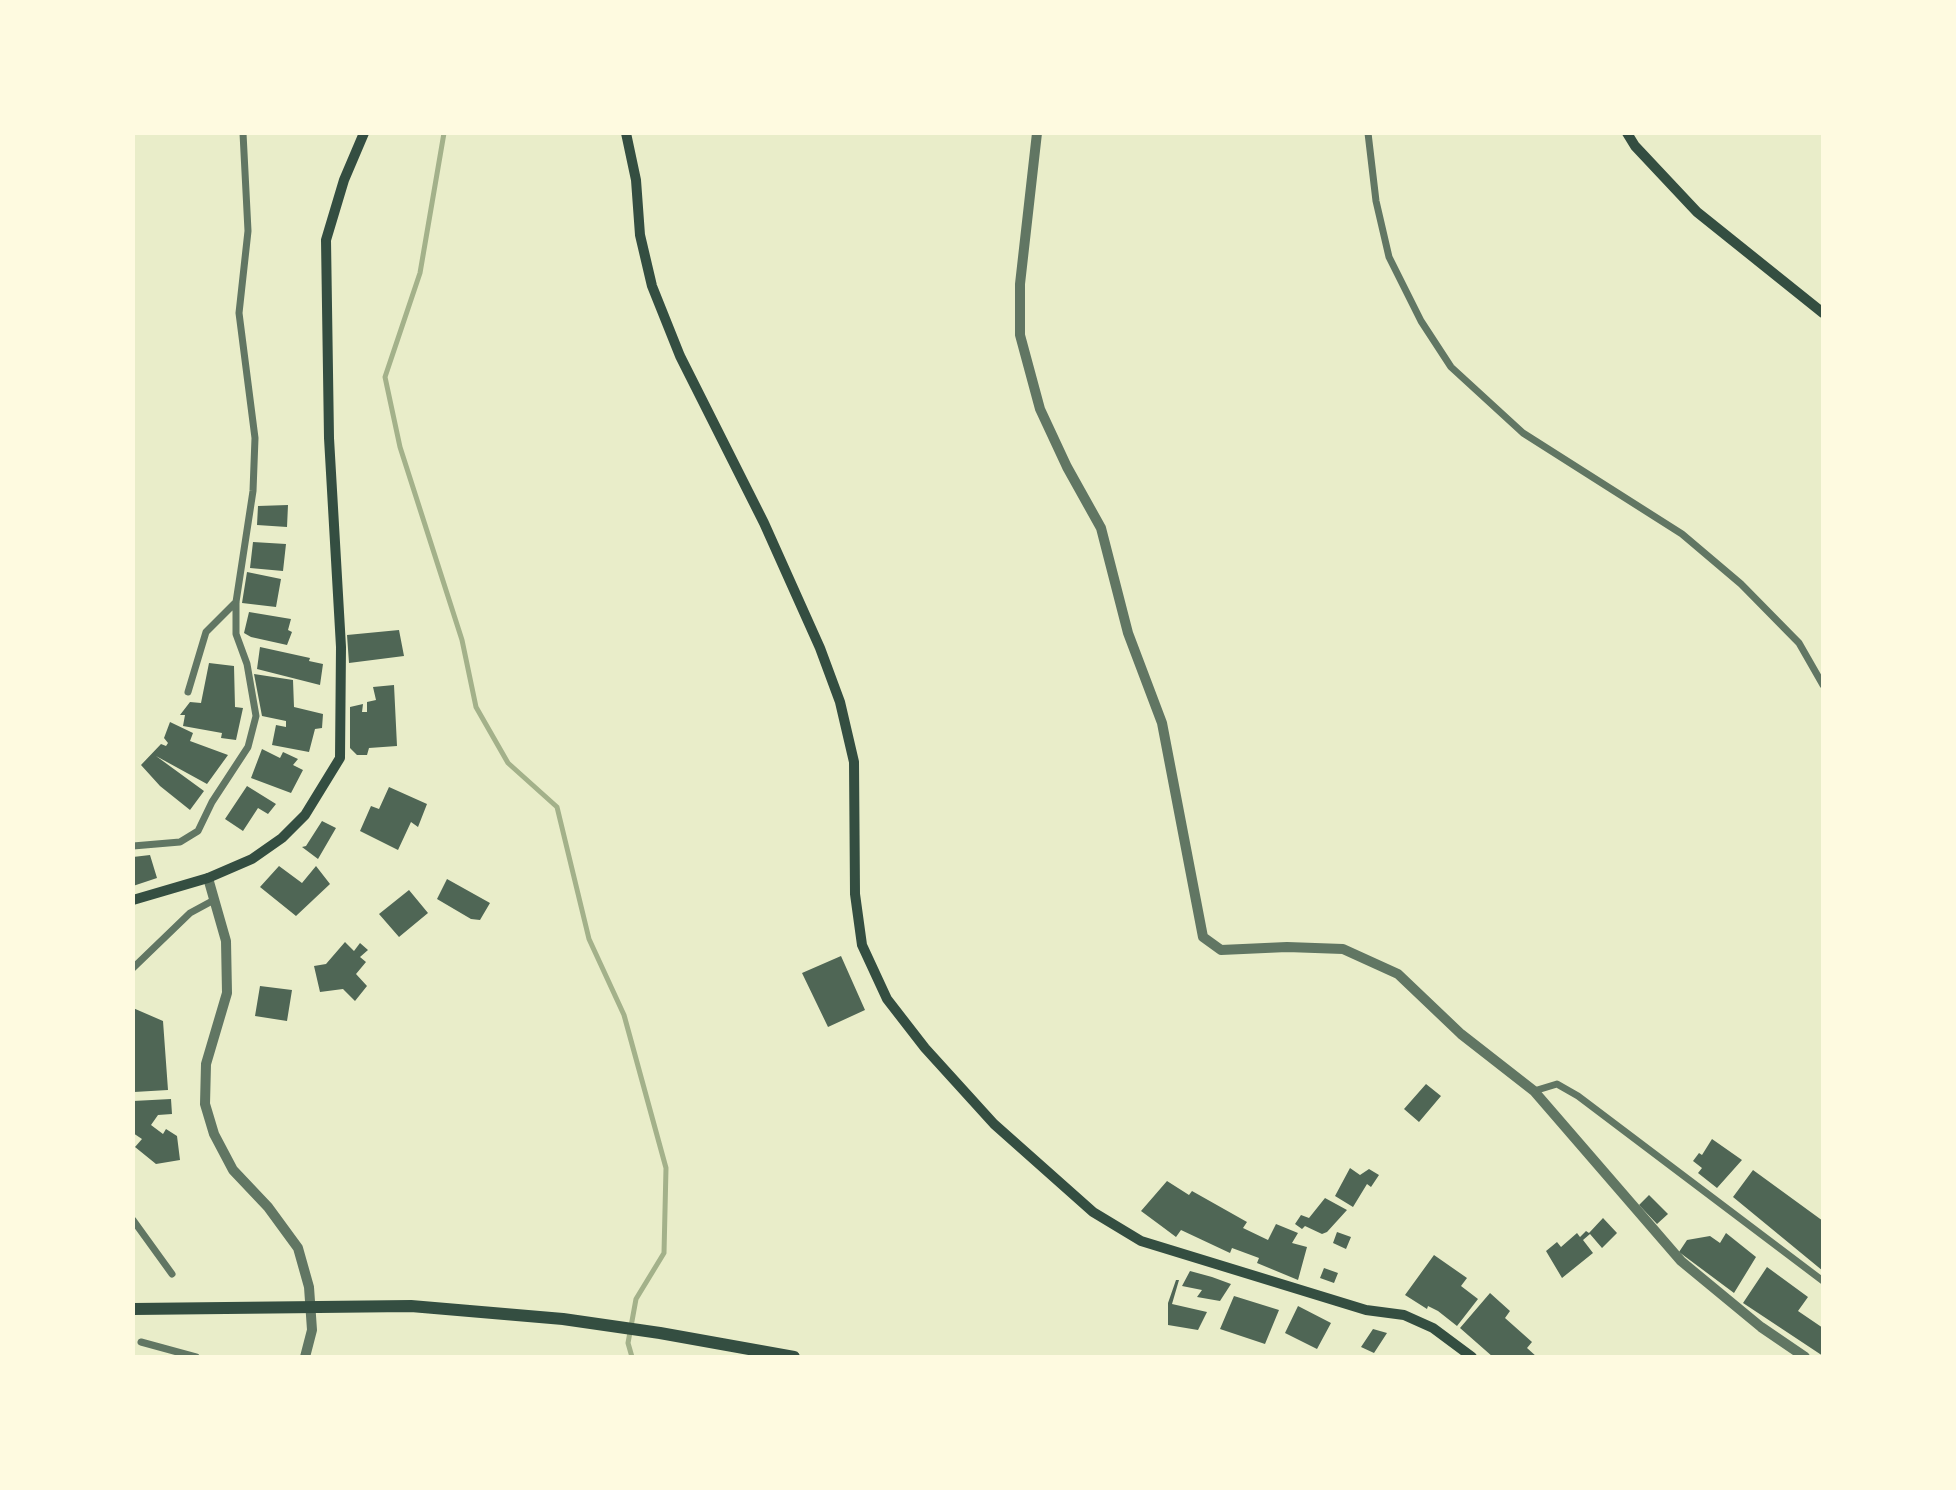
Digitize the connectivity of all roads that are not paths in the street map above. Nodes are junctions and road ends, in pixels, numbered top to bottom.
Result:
1 (243, 133) edge
2 (364, 133) edge
3 (626, 133) edge
4 (1037, 133) edge
5 (1368, 133) edge
6 (1627, 133) edge
7 (1823, 313) edge
8 (236, 602) junction
9 (1823, 685) edge
10 (188, 692) dead end
11 (133, 846) edge
12 (208, 878) junction
13 (133, 900) edge
14 (214, 900) junction
15 (133, 968) edge
16 (1534, 1091) junction
17 (133, 1220) edge
18 (172, 1274) dead end
19 (1823, 1281) edge
20 (133, 1309) edge
21 (141, 1342) dead end
22 (196, 1357) edge
23 (305, 1357) edge
24 (794, 1357) edge
25 (1472, 1357) edge
26 (1805, 1357) edge

1 - 8 street
2 - 12 main road
3 - 25 main road
4 - 16 street
5 - 9 street
6 - 7 main road
8 - 10 street
8 - 11 street
12 - 13 main road
12 - 14 street
14 - 15 street
14 - 23 street
16 - 19 street
16 - 26 street
17 - 18 street
20 - 24 main road
21 - 22 street

